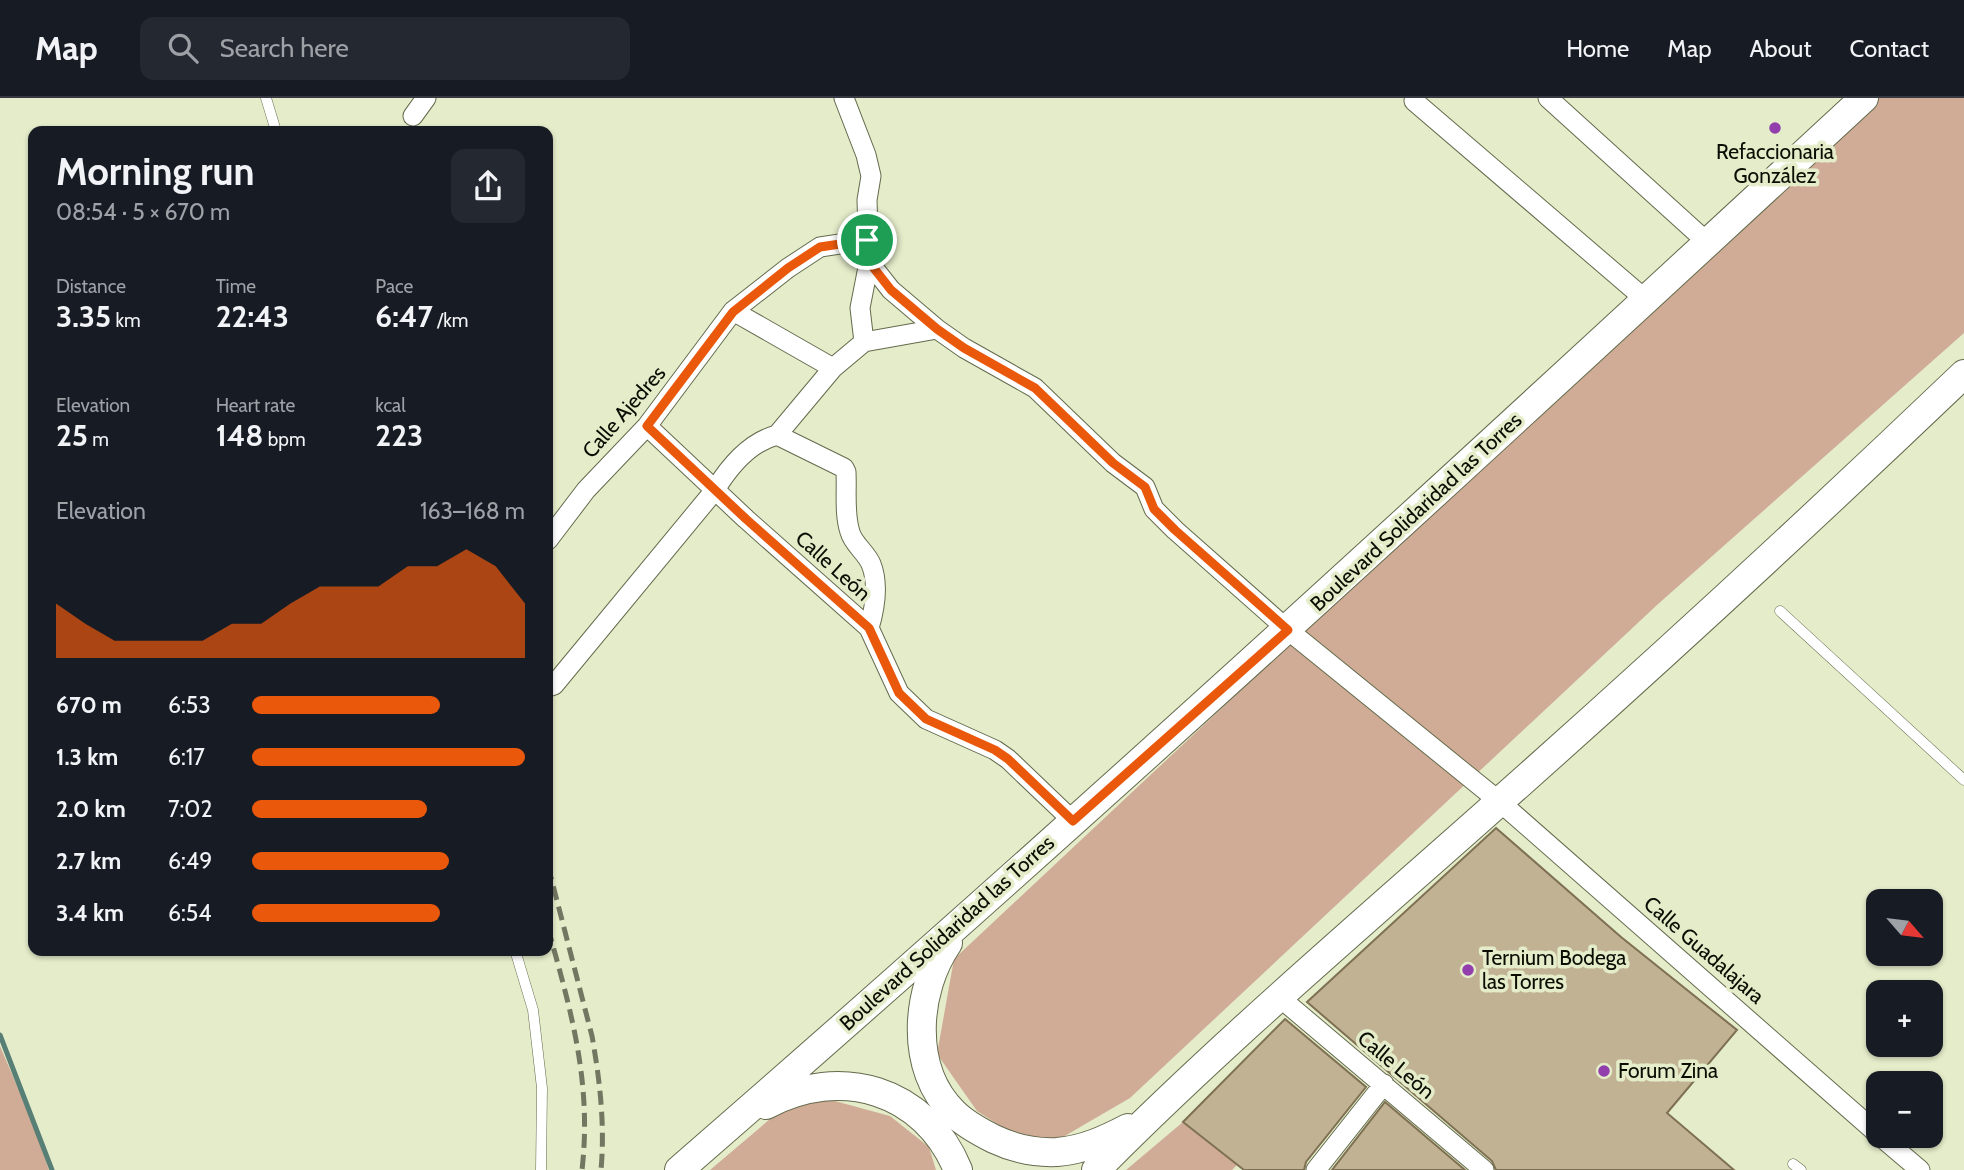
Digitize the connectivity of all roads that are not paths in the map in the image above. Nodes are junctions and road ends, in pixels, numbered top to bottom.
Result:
1 (266, 98) edge
2 (426, 98) edge
3 (844, 98) edge
4 (1548, 98) edge
5 (1864, 98) edge
6 (1414, 101) dead end
7 (413, 116) dead end
8 (274, 126) edge
9 (867, 240) junction
10 (1708, 243) junction
11 (869, 262) junction
12 (1646, 300) junction
13 (733, 312) junction
14 (937, 329) junction
15 (864, 342) junction
16 (833, 368) junction
17 (1964, 374) edge
18 (647, 426) junction
19 (777, 435) junction
20 (715, 490) junction
21 (553, 533) edge
22 (1780, 611) dead end
23 (869, 628) junction
24 (1288, 630) junction
25 (553, 685) edge
26 (1964, 780) edge
27 (1500, 802) junction
28 (1073, 821) junction
29 (966, 918) junction
30 (518, 956) edge
31 (1278, 996) junction
32 (1384, 1084) junction
33 (1152, 1114) junction
34 (1866, 1124) edge
35 (721, 1134) junction
36 (1894, 1148) edge
37 (541, 1170) edge
38 (679, 1170) edge
39 (958, 1170) edge
40 (1096, 1170) edge
41 (1315, 1170) edge
42 (1484, 1170) edge
43 (1920, 1170) edge

1 - 8 lane
2 - 7 street
3 - 9 street
4 - 10 street
5 - 10 main road, Boulevard Solidaridad las Torres
6 - 12 street
9 - 11 street
9 - 13 street, Calle Ajedres
10 - 12 main road, Boulevard Solidaridad las Torres
11 - 14 street
11 - 15 street
12 - 24 main road, Boulevard Solidaridad las Torres
13 - 16 street
13 - 18 street, Calle Ajedres
14 - 15 street
14 - 24 street
15 - 16 street
16 - 19 street
17 - 27 main road
18 - 20 street, Calle León
18 - 21 street, Calle Ajedres
19 - 20 street
19 - 23 street
20 - 23 street, Calle León
20 - 25 street
22 - 26 lane
23 - 28 street, Calle León
24 - 27 street, Calle Guadalajara
24 - 28 main road, Boulevard Solidaridad las Torres
27 - 31 main road
27 - 34 street, Calle Guadalajara
28 - 29 main road, Boulevard Solidaridad las Torres
29 - 33 main road
29 - 35 main road, Boulevard Solidaridad las Torres
30 - 37 lane
31 - 32 street, Calle León
31 - 33 main road
32 - 41 street
32 - 42 street, Calle León
33 - 40 main road
35 - 38 main road, Boulevard Solidaridad las Torres
35 - 39 main road
36 - 43 street, Calle Guadalajara

